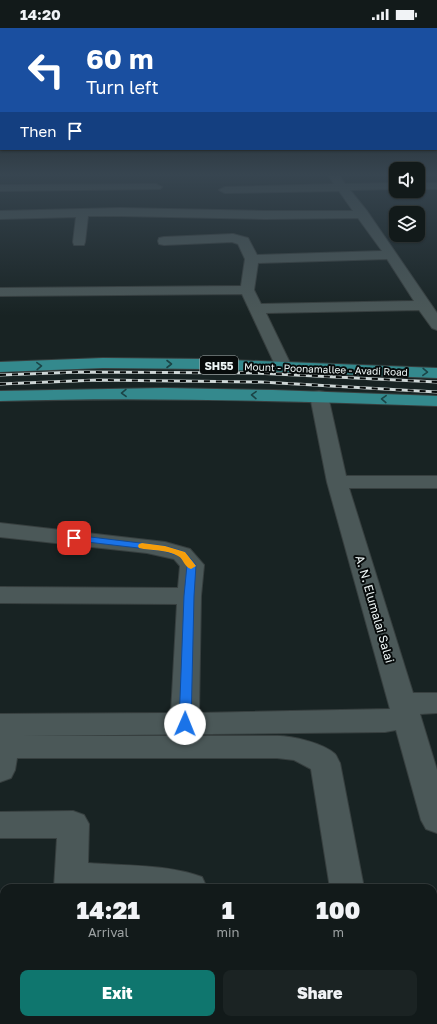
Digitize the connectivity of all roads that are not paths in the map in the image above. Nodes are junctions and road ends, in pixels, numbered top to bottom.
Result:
1 (81, 222) edge
2 (368, 222) edge
3 (164, 241) dead end
4 (79, 242) dead end
5 (391, 254) junction
6 (252, 259) junction
7 (247, 290) junction
8 (0, 292) edge
9 (424, 305) junction
10 (256, 309) junction
11 (437, 325) edge
12 (284, 366) junction
13 (0, 367) edge
14 (437, 373) edge
15 (0, 396) edge
16 (319, 396) junction
17 (437, 401) edge
18 (337, 482) junction
19 (437, 482) edge
20 (0, 530) edge
21 (0, 595) edge
22 (189, 596) junction
23 (437, 703) edge
24 (404, 711) junction
25 (185, 724) junction
26 (1, 747) edge
27 (437, 820) edge
28 (0, 825) edge
29 (71, 882) edge
30 (167, 884) edge
31 (346, 884) edge

1 - 4 street
2 - 5 street
3 - 6 street
5 - 6 street
5 - 9 street
6 - 7 street
7 - 8 street
7 - 10 street
9 - 10 street
9 - 11 street
10 - 12 street
13 -> 12 main road, Mount - Poonamallee - Avadi Road / SH55
12 -> 14 main road, Mount - Poonamallee - Avadi Road / SH55
16 -> 15 main road
17 -> 16 main road
16 - 18 street, A. N. Elumalai Salai
18 - 19 street
18 - 24 street, A. N. Elumalai Salai
20 - 22 street
21 - 22 street
22 - 25 street
23 - 24 street
24 - 25 street
24 - 27 street, A. N. Elumalai Salai
25 - 26 street
26 - 31 street
28 - 29 street
29 - 30 street

